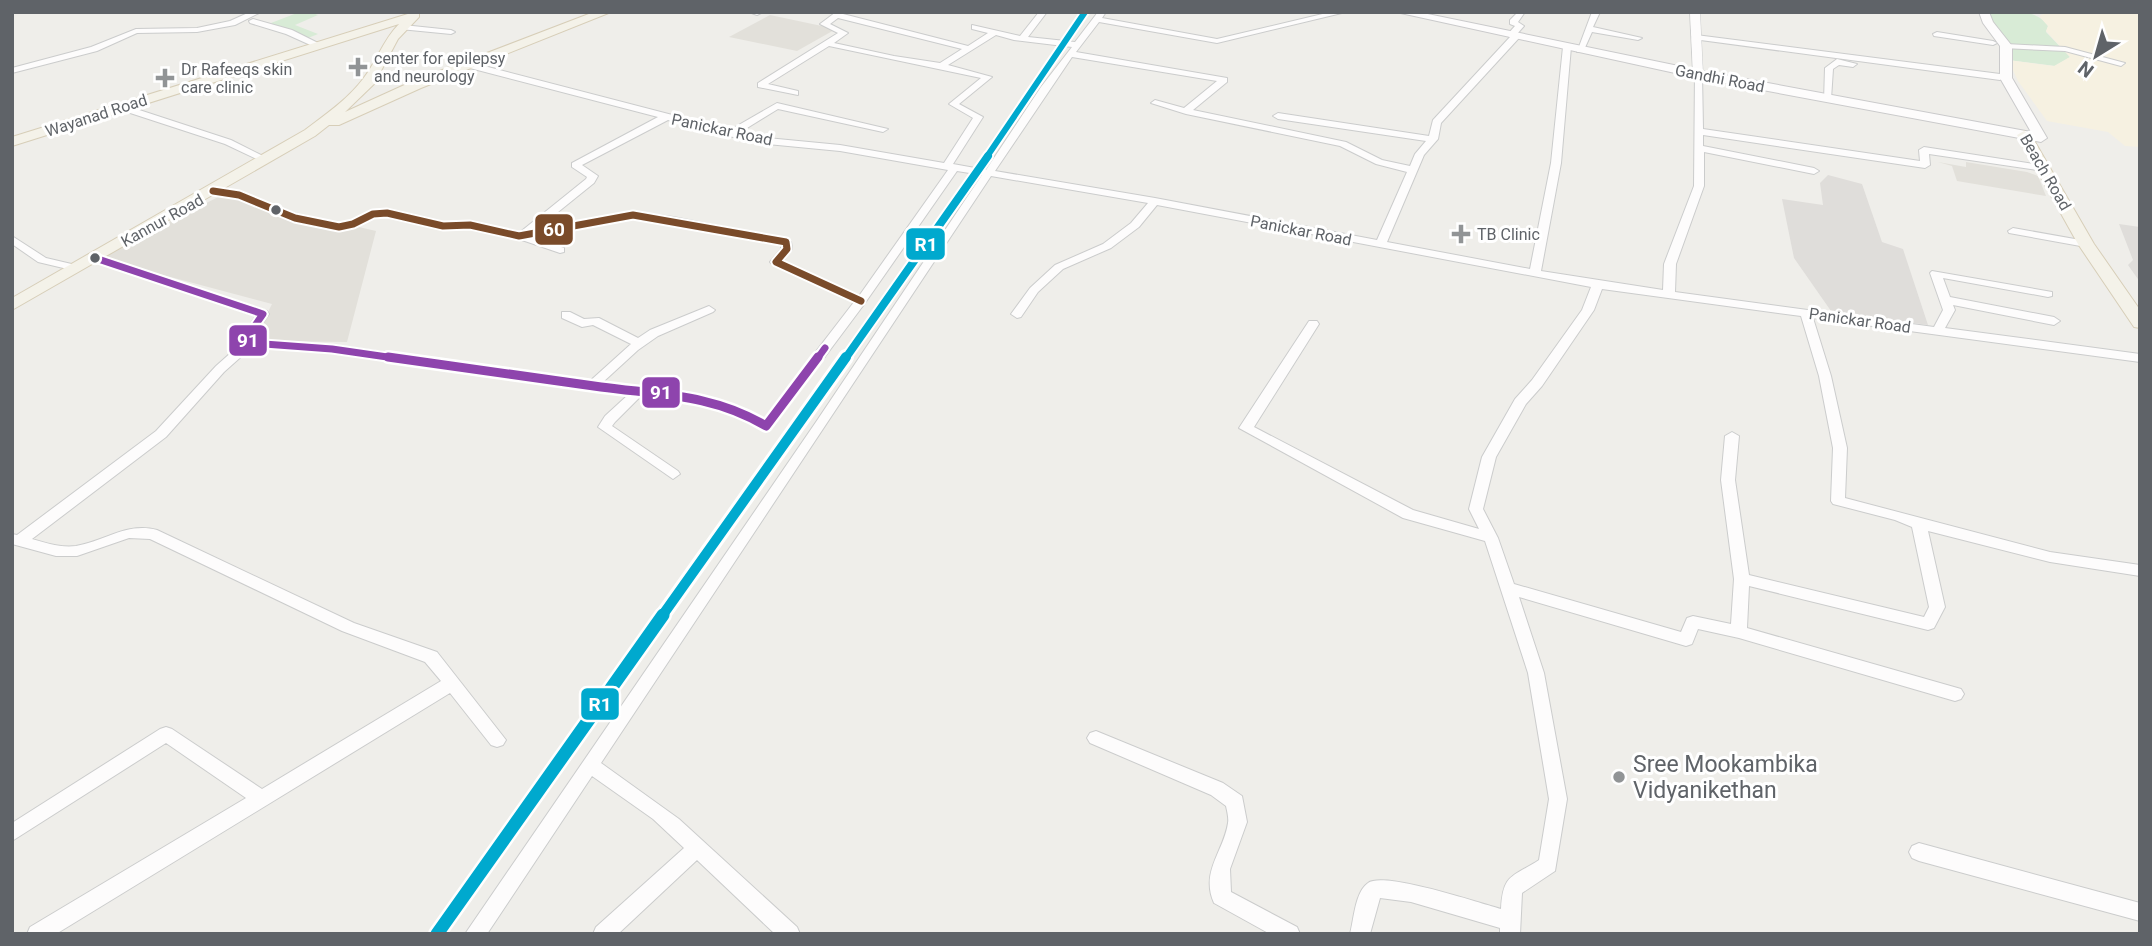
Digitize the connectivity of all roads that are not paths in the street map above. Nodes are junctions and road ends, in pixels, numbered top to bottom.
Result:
1 (605, 12) edge
2 (1044, 12) edge
3 (1342, 12) edge
4 (1401, 12) edge
5 (1596, 12) edge
6 (1695, 12) edge
7 (1975, 12) edge
8 (1984, 12) edge
9 (415, 13) edge
10 (1522, 13) edge
11 (838, 14) edge
12 (1100, 16) edge
13 (255, 17) edge
14 (403, 27) junction
15 (975, 27) dead end
16 (1589, 29) junction
17 (366, 31) junction
18 (451, 32) dead end
19 (994, 33) junction
20 (1937, 34) dead end
21 (1514, 36) junction
22 (393, 37) junction
23 (1696, 37) junction
24 (1023, 38) junction
25 (1638, 38) dead end
26 (1993, 43) junction
27 (830, 44) junction
28 (1077, 45) junction
29 (1839, 45) dead end
30 (320, 46) junction
31 (2006, 46) junction
32 (968, 48) junction
33 (1574, 49) junction
34 (1070, 54) junction
35 (1841, 55) junction
36 (2121, 64) dead end
37 (469, 65) junction
38 (941, 66) junction
39 (12, 71) edge
40 (1698, 74) junction
41 (2000, 80) junction
42 (369, 81) junction
43 (416, 85) junction
44 (794, 93) dead end
45 (1827, 99) junction
46 (1155, 103) dead end
47 (121, 107) junction
48 (1186, 111) junction
49 (1278, 116) dead end
50 (666, 117) junction
51 (883, 129) dead end
52 (1698, 131) junction
53 (310, 133) junction
54 (730, 134) junction
55 (2024, 135) junction
56 (2040, 138) junction
57 (1433, 139) junction
58 (12, 142) edge
59 (1698, 148) junction
60 (265, 160) junction
61 (949, 168) junction
62 (2044, 168) junction
63 (1413, 170) junction
64 (1814, 171) dead end
65 (989, 174) junction
66 (213, 191) junction
67 (1155, 201) junction
68 (2013, 231) dead end
69 (521, 235) junction
70 (12, 239) edge
71 (2087, 244) junction
72 (1380, 245) junction
73 (560, 250) dead end
74 (95, 258) junction
75 (76, 268) junction
76 (1535, 274) junction
77 (1598, 285) junction
78 (2048, 294) dead end
79 (1669, 296) junction
80 (1946, 300) junction
81 (2140, 300) edge
82 (861, 301) junction
83 (15, 302) edge
84 (709, 310) dead end
85 (1806, 313) junction
86 (1017, 314) dead end
87 (566, 315) dead end
88 (2054, 321) dead end
89 (2140, 323) edge
90 (1313, 324) dead end
91 (1938, 331) junction
92 (249, 343) junction
93 (640, 343) junction
94 (2140, 358) edge
95 (593, 386) junction
96 (639, 391) junction
97 (1732, 436) dead end
98 (673, 474) dead end
99 (1919, 524) junction
100 (1491, 538) junction
101 (16, 540) edge
102 (2140, 571) edge
103 (1742, 579) junction
104 (1507, 588) junction
105 (1739, 632) junction
106 (452, 683) junction
107 (1955, 694) dead end
108 (1096, 738) dead end
109 (498, 740) dead end
110 (590, 765) junction
111 (261, 799) junction
112 (12, 833) edge
113 (697, 848) junction
114 (1919, 852) dead end
115 (2140, 912) edge
116 (1511, 928) edge
117 (37, 934) edge
118 (475, 934) edge
119 (603, 934) edge
120 (790, 934) edge
121 (1290, 934) edge
122 (1360, 934) edge

1 - 37 main road
2 - 24 street
3 - 12 street
4 - 21 main road, Gandhi Road
5 - 16 street
6 - 23 street
7 - 26 main road, Beach Road
8 - 31 main road
9 - 14 main road
9 - 17 main road, Wayanad Road
10 - 21 street
11 - 27 street
11 - 32 street
12 - 28 street
13 - 30 street
13 - 39 street
14 - 18 street
14 - 22 main road
15 - 19 street
16 - 25 street
16 - 33 street
17 - 22 main road
17 - 30 main road, Wayanad Road
19 - 24 street
19 - 32 street
20 - 26 street
21 - 33 main road, Gandhi Road
21 - 57 street
22 - 42 main road
23 - 35 street
23 - 40 street
24 - 28 street
26 - 41 main road, Beach Road
27 - 38 street
27 - 44 street
28 - 34 street
29 - 35 street
30 - 47 main road, Wayanad Road
31 - 36 street
31 - 56 main road, Beach Road
32 - 38 street
33 - 40 main road, Gandhi Road
33 - 76 street
34 - 48 street
34 - 65 street
35 - 41 street
37 - 43 main road
37 - 50 street, Panickar Road
38 - 61 street
40 - 45 main road, Gandhi Road
40 - 52 street
41 - 45 street
41 - 55 main road, Beach Road
42 - 43 main road
42 - 53 main road
43 - 53 main road
45 - 55 main road, Gandhi Road
46 - 48 street
47 - 58 main road, Wayanad Road
47 - 60 street
48 - 63 street
49 - 57 street
50 - 54 street, Panickar Road
50 - 69 street
51 - 54 street
52 - 59 street
52 - 62 street
53 - 60 main road, Kannur Road
54 - 61 street, Panickar Road
55 - 56 main road, Gandhi Road
55 - 62 main road, Beach Road
56 - 81 main road
57 - 63 street
59 - 64 street
59 - 79 street
60 - 66 main road, Kannur Road
61 - 65 street, Panickar Road
61 - 82 street
62 - 71 main road, Beach Road
63 - 72 street
65 - 67 street, Panickar Road
65 - 110 street
66 - 69 street
66 - 74 main road, Kannur Road
67 - 72 street, Panickar Road
67 - 86 street
68 - 71 street
69 - 73 street
69 - 82 street
70 - 75 street
71 - 89 main road, Beach Road
72 - 76 street, Panickar Road
74 - 75 main road, Kannur Road
74 - 92 street
75 - 83 main road, Kannur Road
76 - 77 street, Panickar Road
77 - 79 street, Panickar Road
77 - 100 street
78 - 80 street
79 - 85 street, Panickar Road
80 - 88 street
80 - 91 street
82 - 96 street
84 - 93 street
85 - 91 street, Panickar Road
85 - 99 street
87 - 93 street
90 - 100 street
91 - 94 street, Panickar Road
92 - 95 street
92 - 101 street
93 - 95 street
95 - 96 street
96 - 98 street
97 - 103 street
99 - 102 street
99 - 103 street
100 - 104 street
101 - 106 street
103 - 105 street
104 - 105 street
104 - 116 street
105 - 107 street
106 - 109 street
106 - 111 street
108 - 121 street
110 - 113 street
110 - 118 street
111 - 112 street
111 - 117 street
113 - 119 street
113 - 120 street
114 - 115 street
116 - 122 street

